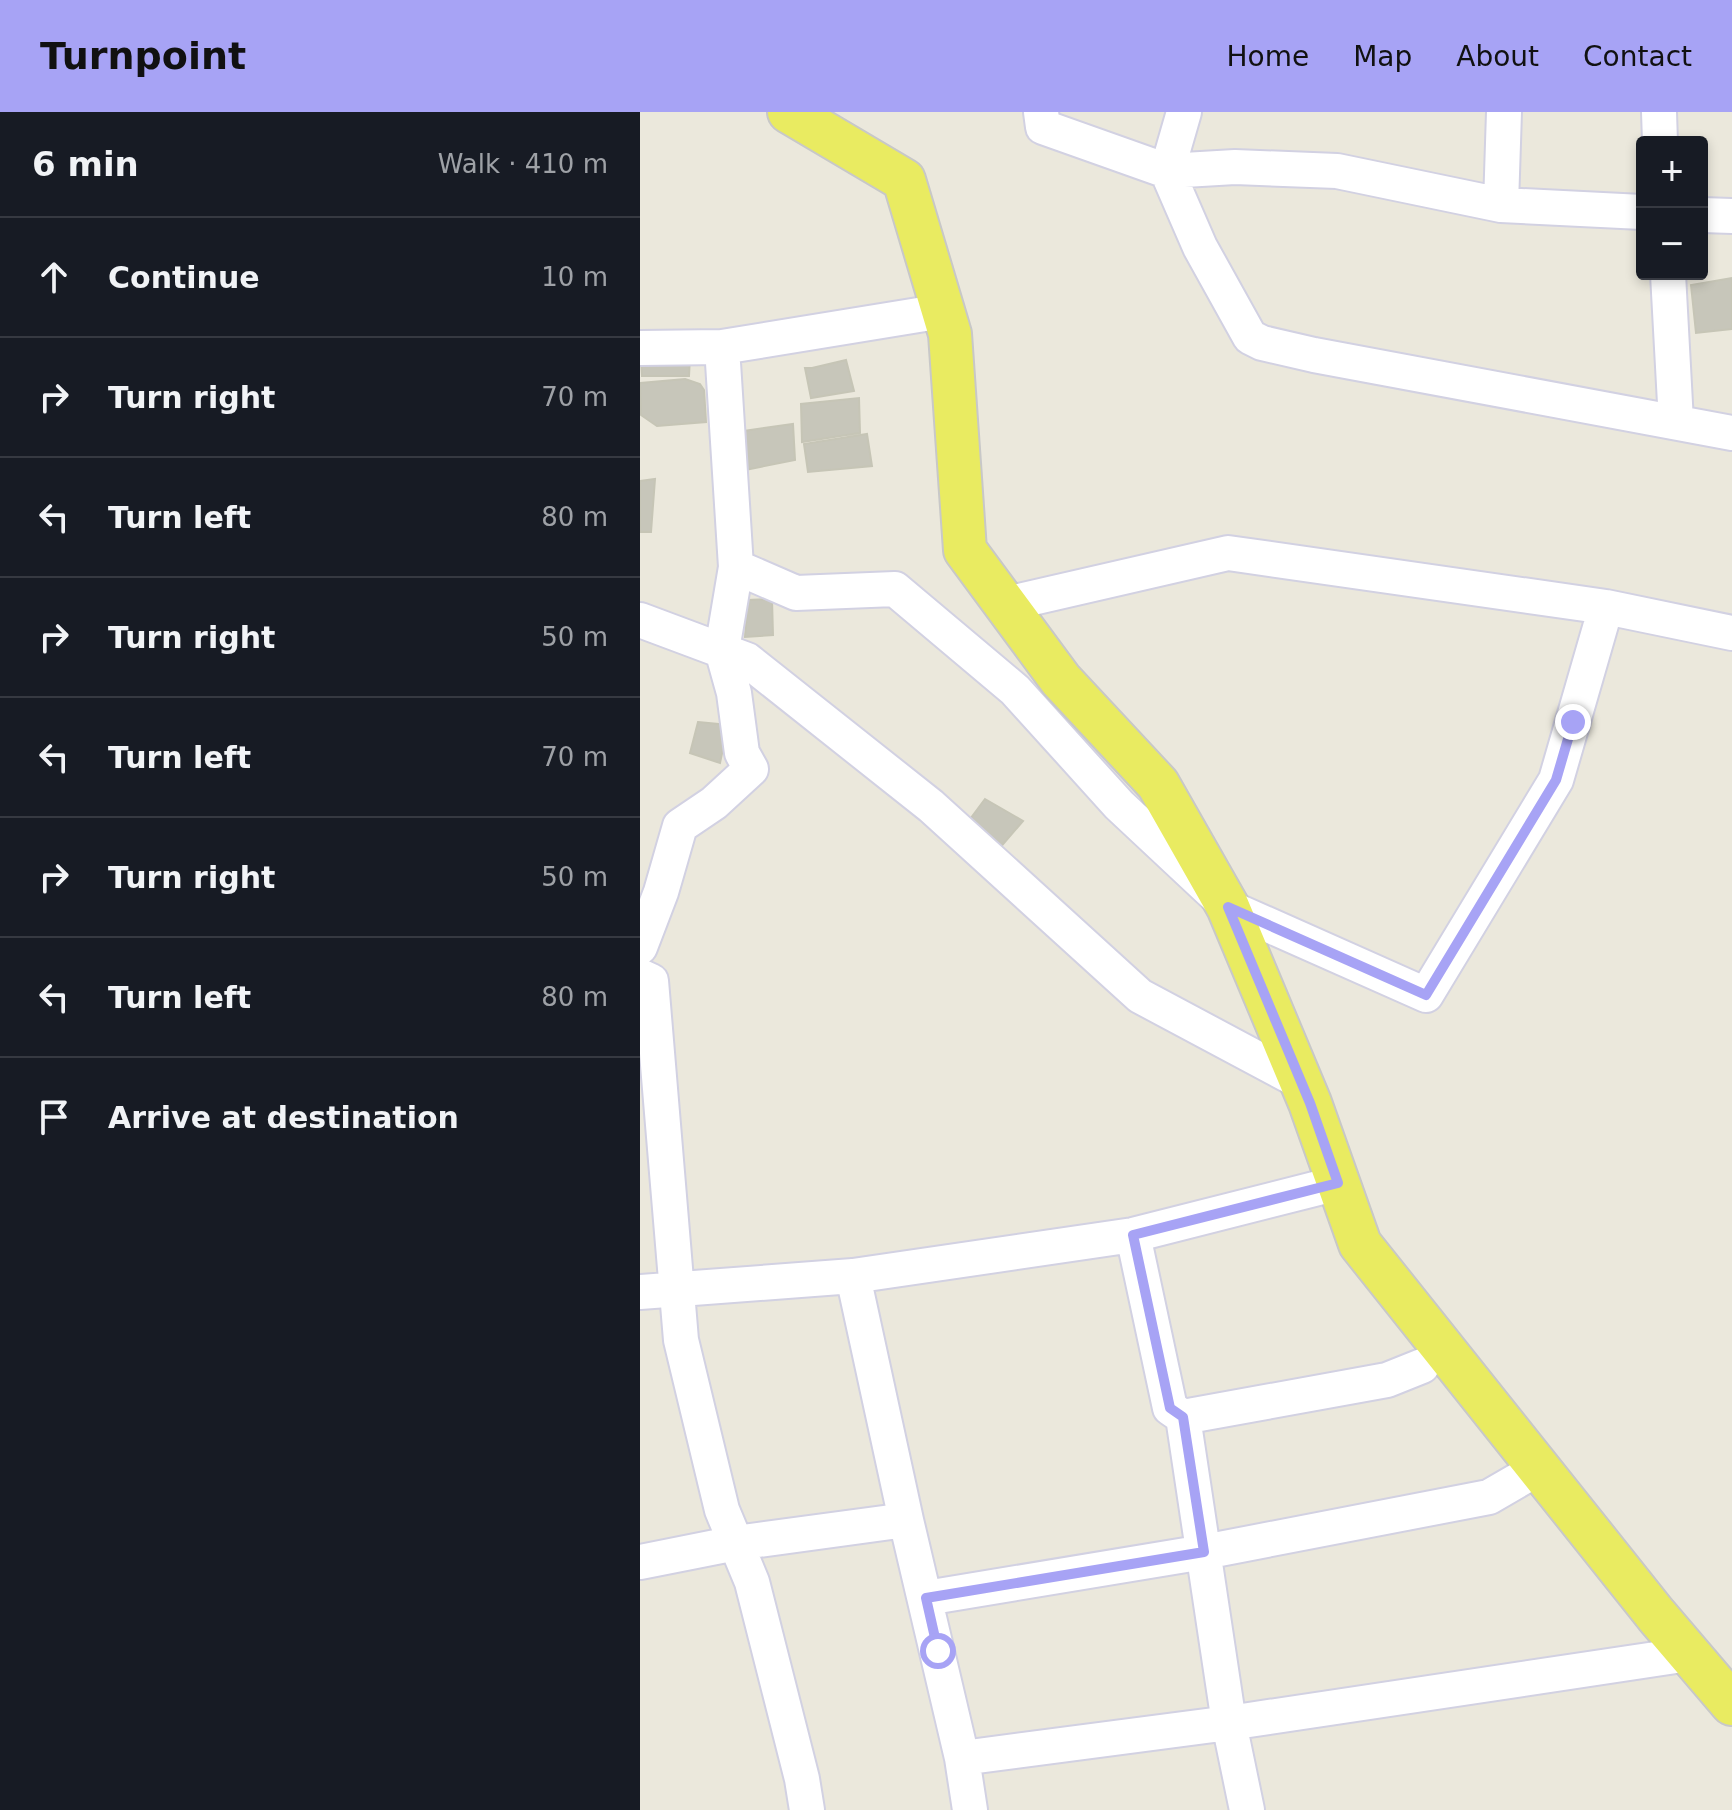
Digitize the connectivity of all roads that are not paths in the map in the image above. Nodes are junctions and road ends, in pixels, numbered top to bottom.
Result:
1 (789, 112) edge
2 (1041, 112) edge
3 (1184, 112) edge
4 (1504, 112) edge
5 (1659, 112) edge
6 (1660, 136) edge
7 (1167, 171) junction
8 (1501, 205) junction
9 (1636, 212) edge
10 (1708, 215) edge
11 (1732, 216) edge
12 (1668, 280) edge
13 (943, 311) junction
14 (722, 347) junction
15 (640, 348) edge
16 (1676, 422) junction
17 (1732, 433) edge
18 (736, 567) junction
19 (1006, 604) junction
20 (1606, 607) junction
21 (640, 620) edge
22 (1732, 633) edge
23 (722, 650) junction
24 (1228, 907) junction
25 (640, 947) edge
26 (640, 976) edge
27 (1301, 1082) junction
28 (1338, 1183) junction
29 (1133, 1235) junction
30 (853, 1276) junction
31 (676, 1290) junction
32 (640, 1292) edge
33 (1422, 1366) dead end
34 (1183, 1417) junction
35 (1539, 1468) junction
36 (906, 1520) junction
37 (736, 1543) junction
38 (1204, 1552) junction
39 (640, 1562) edge
40 (926, 1598) junction
41 (1689, 1654) junction
42 (1732, 1704) edge
43 (1229, 1723) junction
44 (962, 1758) junction
45 (807, 1810) edge
46 (970, 1810) edge
47 (1247, 1810) edge

1 - 13 main road
2 - 7 street
3 - 7 street
4 - 8 street
5 - 6 street
7 - 8 street
7 - 16 street
8 - 9 street
10 - 11 street
12 - 16 street
13 - 14 street
13 - 19 main road
14 - 15 street
14 - 18 street
16 - 17 street
18 - 23 street
18 - 24 street
19 - 20 street
19 - 24 main road
20 - 22 street
20 - 24 street
21 - 23 street
23 - 25 street
23 - 27 street
24 - 27 main road
26 - 31 street
27 - 28 main road
28 - 29 street
28 - 35 main road
29 - 30 street
29 - 34 street
30 - 31 street
30 - 36 street
31 - 32 street
31 - 37 street
33 - 34 street
34 - 38 street
35 - 38 street
35 - 41 main road
36 - 37 street
36 - 40 street
37 - 39 street
37 - 45 street
38 - 40 street
38 - 43 street
40 - 44 street
41 - 42 main road
41 - 43 street
43 - 44 street
43 - 47 street
44 - 46 street

